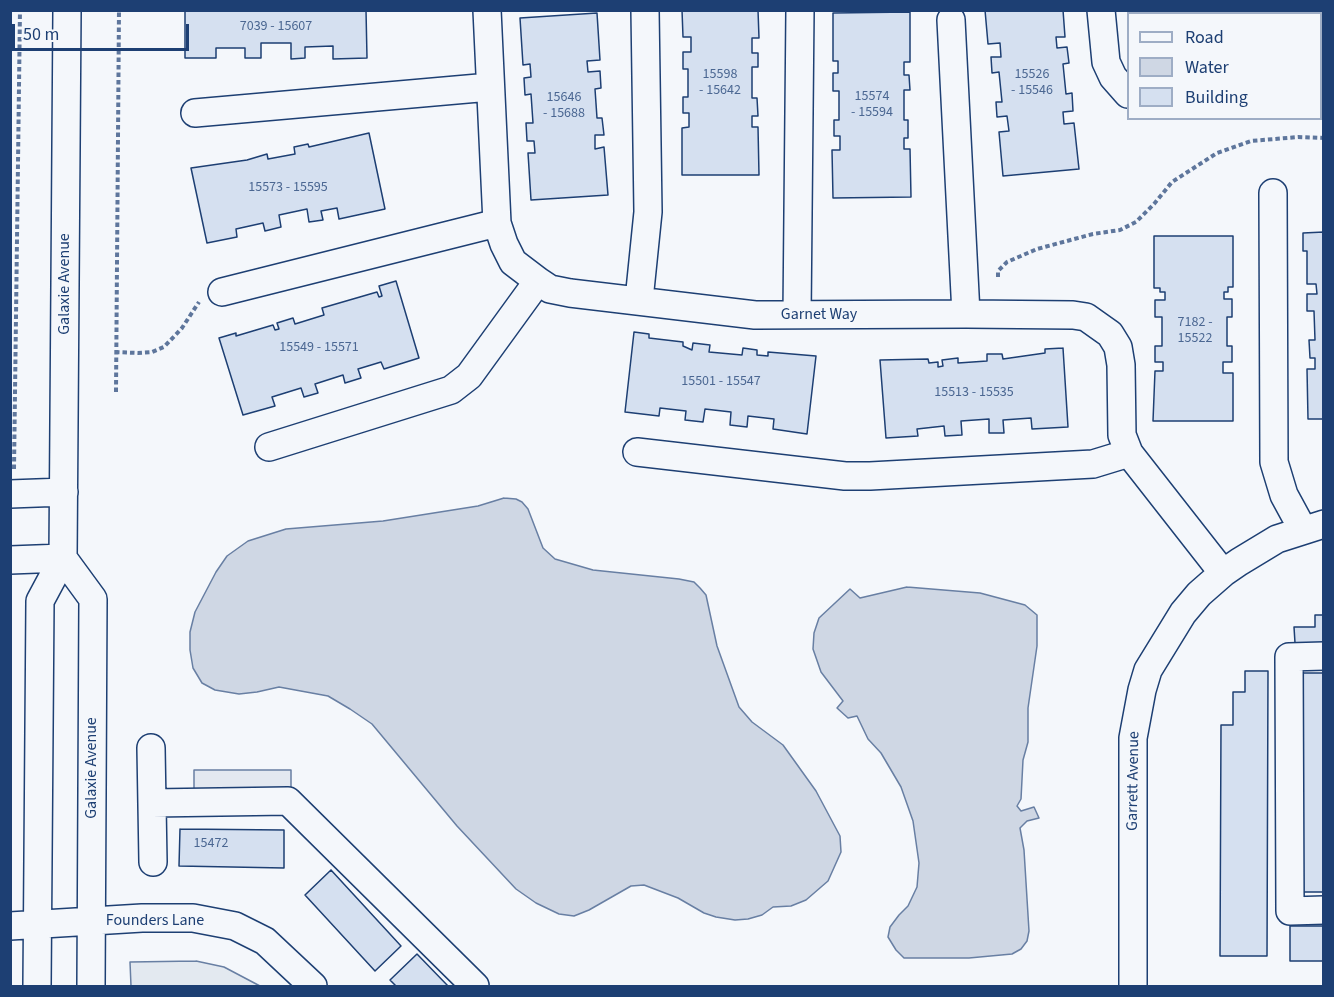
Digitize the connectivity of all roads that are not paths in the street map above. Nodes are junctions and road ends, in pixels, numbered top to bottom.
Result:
1 (67, 10) edge
2 (487, 10) edge
3 (645, 10) edge
4 (800, 10) edge
5 (1101, 10) edge
6 (951, 20) dead end
7 (490, 87) junction
8 (1127, 93) edge
9 (195, 113) dead end
10 (1273, 193) dead end
11 (497, 223) junction
12 (538, 282) junction
13 (222, 292) road end
14 (639, 300) junction
15 (966, 314) junction
16 (797, 315) junction
17 (269, 447) dead end
18 (637, 452) dead end
19 (1129, 453) junction
20 (64, 492) junction
21 (12, 494) edge
22 (1313, 527) edge
23 (63, 558) junction
24 (10, 560) edge
25 (1223, 573) junction
26 (1323, 656) edge
27 (151, 748) dead end
28 (152, 803) junction
29 (153, 862) dead end
30 (1323, 910) edge
31 (90, 922) junction
32 (38, 925) junction
33 (10, 926) edge
34 (38, 987) edge
35 (91, 987) edge
36 (313, 987) edge
37 (475, 987) edge
38 (1133, 987) edge

1 - 20 street, Galaxie Avenue
2 - 7 street, Garnet Way
3 - 14 street
4 - 16 street
5 - 8 street
6 - 15 street
7 - 9 street
7 - 11 street, Garnet Way
10 - 22 street
11 - 12 street, Garnet Way
11 - 13 street
12 - 14 street, Garnet Way
12 - 17 street
14 - 16 street, Garnet Way
15 - 16 street, Garnet Way
15 - 19 street, Garnet Way
18 - 19 street
19 - 25 street, Garnet Way
20 - 21 street
20 - 23 street, Galaxie Avenue
22 - 25 street, Garrett Avenue
23 - 24 street
23 - 31 street, Galaxie Avenue
23 - 32 street, Galaxie Avenue
25 - 38 street, Garrett Avenue
26 - 30 street
27 - 28 street
28 - 29 street
28 - 37 street
31 - 32 street, Founders Lane
31 - 35 street, Galaxie Avenue
31 - 36 street, Founders Lane
32 - 33 street, Founders Lane
32 - 34 street, Galaxie Avenue

